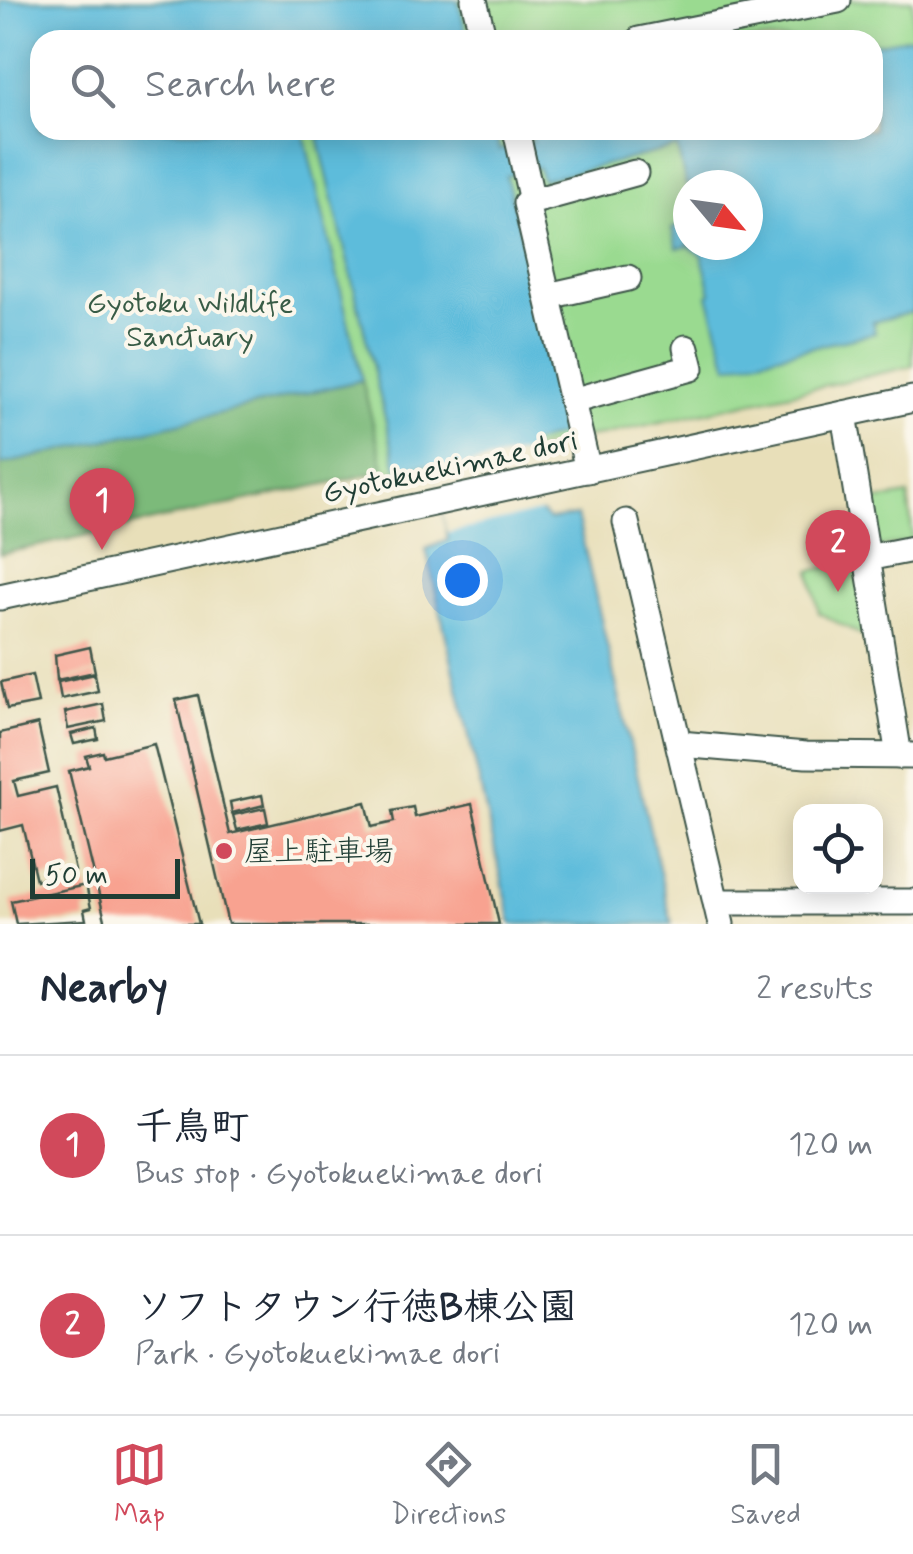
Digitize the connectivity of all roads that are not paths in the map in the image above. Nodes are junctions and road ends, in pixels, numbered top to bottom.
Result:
1 (474, 0) edge
2 (838, 0) edge
3 (482, 30) edge
4 (688, 30) edge
5 (520, 140) edge
6 (635, 173) dead end
7 (532, 201) junction
8 (628, 278) dead end
9 (548, 296) junction
10 (686, 348) dead end
11 (913, 399) edge
12 (572, 401) junction
13 (844, 414) junction
14 (588, 470) junction
15 (626, 522) dead end
16 (913, 548) edge
17 (867, 558) junction
18 (0, 596) edge
19 (680, 744) junction
20 (906, 756) edge
21 (913, 902) edge
22 (718, 913) edge

1 - 3 street
2 - 4 street
5 - 7 street
6 - 7 street
7 - 9 street
8 - 9 street
9 - 12 street
10 - 12 street
11 - 13 street, Gyotokuekimae dori
12 - 14 street
13 - 14 street, Gyotokuekimae dori
13 - 17 street
14 - 18 street, Gyotokuekimae dori
15 - 19 street
16 - 17 street
17 - 20 street
19 - 20 street
19 - 22 street
21 - 22 street

